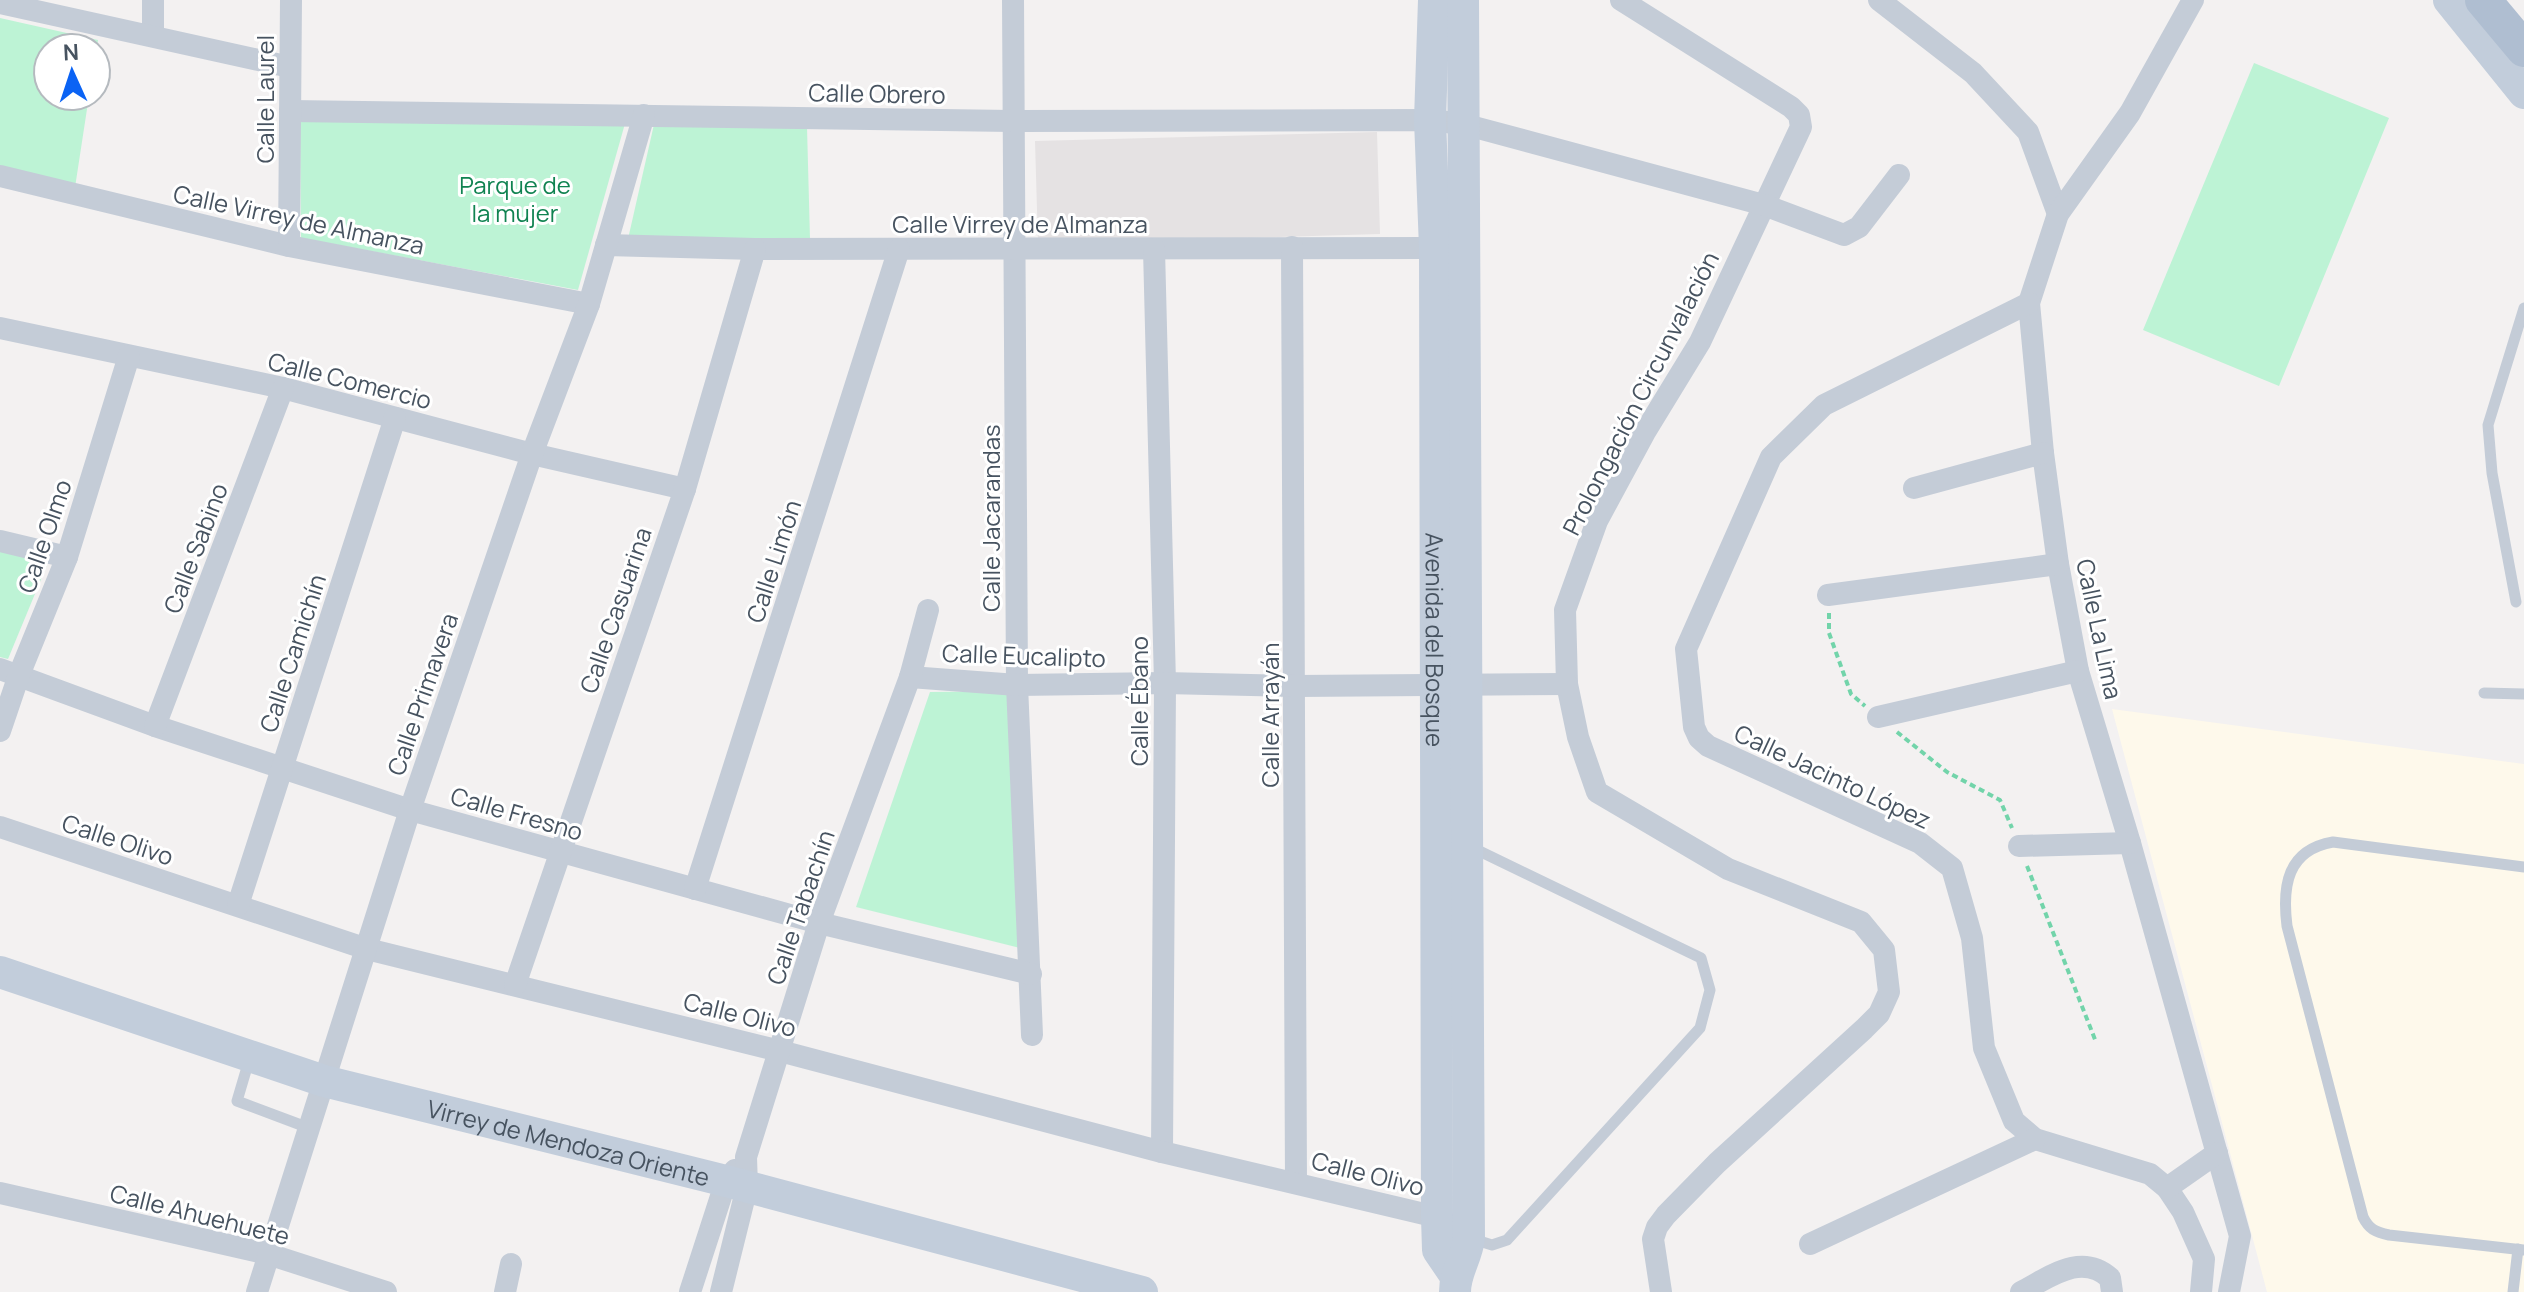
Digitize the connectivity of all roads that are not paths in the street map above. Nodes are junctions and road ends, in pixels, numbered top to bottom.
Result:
1 (153, 0) edge
2 (291, 0) edge
3 (1013, 0) edge
4 (1434, 0) edge
5 (1463, 0) edge
6 (1621, 0) edge
7 (1879, 0) edge
8 (2193, 0) edge
9 (2449, 0) edge
10 (2483, 0) edge
11 (2515, 0) edge
12 (12, 3) edge
13 (2524, 11) edge
14 (153, 36) junction
15 (2524, 49) edge
16 (290, 67) junction
17 (2524, 93) edge
18 (290, 111) junction
19 (644, 115) junction
20 (1430, 120) junction
21 (1012, 121) junction
22 (1463, 124) junction
23 (1899, 175) dead end
24 (0, 176) edge
25 (1764, 205) junction
26 (2058, 214) junction
27 (606, 245) junction
28 (289, 246) junction
29 (1292, 247) junction
30 (1435, 248) junction
31 (755, 249) junction
32 (899, 249) junction
33 (1154, 249) junction
34 (1014, 250) junction
35 (2029, 303) junction
36 (589, 304) junction
37 (2524, 308) edge
38 (0, 328) edge
39 (129, 356) junction
40 (283, 388) junction
41 (395, 418) junction
42 (2043, 453) junction
43 (532, 454) junction
44 (1914, 488) dead end
45 (685, 489) junction
46 (0, 541) edge
47 (67, 557) junction
48 (2058, 564) junction
49 (1828, 595) road end
50 (2516, 602) dead end
51 (928, 610) dead end
52 (2078, 671) junction
53 (10, 672) edge
54 (910, 677) junction
55 (1165, 683) junction
56 (1567, 684) junction
57 (1017, 685) junction
58 (1450, 685) junction
59 (1296, 686) junction
60 (2484, 693) dead end
61 (2524, 694) edge
62 (1878, 717) road end
63 (155, 726) junction
64 (0, 731) edge
65 (282, 768) junction
66 (410, 810) junction
67 (0, 827) edge
68 (1451, 840) junction
69 (2130, 843) junction
70 (2019, 846) road end
71 (559, 852) junction
72 (2524, 867) edge
73 (695, 889) junction
74 (238, 905) junction
75 (819, 923) junction
76 (367, 949) junction
77 (0, 972) edge
78 (1031, 974) junction
79 (515, 985) junction
80 (1032, 1035) dead end
81 (780, 1051) junction
82 (250, 1056) junction
83 (324, 1081) junction
84 (309, 1128) junction
85 (2035, 1139) junction
86 (1162, 1152) junction
87 (2217, 1153) junction
88 (739, 1175) junction
89 (1296, 1183) junction
90 (2167, 1188) junction
91 (0, 1193) edge
92 (1437, 1217) junction
93 (1469, 1238) junction
94 (1810, 1244) dead end
95 (2521, 1250) edge
96 (268, 1254) junction
97 (511, 1264) dead end
98 (1455, 1284) edge
99 (257, 1292) edge
100 (386, 1292) edge
101 (505, 1292) edge
102 (690, 1292) edge
103 (721, 1292) edge
104 (1142, 1292) edge
105 (1661, 1292) edge
106 (2021, 1292) edge
107 (2112, 1292) edge
108 (2201, 1292) edge
109 (2229, 1292) edge
110 (2513, 1292) edge

1 - 14 street
2 - 16 street, Calle Laurel
3 - 21 street, Calle Jacarandas
4 - 20 street, Avenida del Bosque
5 - 22 street, Avenida del Bosque
6 - 25 street, Prolongación Circunvalación
7 - 26 street
8 - 26 street, Calle La Lima
9 - 17 street
10 - 15 main road
11 - 13 main road
12 - 14 street
14 - 16 street
16 - 18 street, Calle Laurel
18 - 19 street, Calle Obrero
18 - 28 street, Calle Laurel
19 - 21 street, Calle Obrero
19 - 27 street, Calle Primavera
20 - 21 street, Calle Obrero
20 - 22 street, Calle Obrero
20 - 30 street, Avenida del Bosque
21 - 34 street, Calle Jacarandas
22 - 25 street, Calle Obrero
22 - 58 street, Avenida del Bosque
23 - 25 street, Calle Obrero
24 - 28 street, Calle Virrey de Almanza
25 - 56 street, Prolongación Circunvalación
26 - 35 street, Calle La Lima
27 - 31 street, Calle Virrey de Almanza
27 - 36 street, Calle Primavera
28 - 36 street, Calle Virrey de Almanza
29 - 30 street, Calle Virrey de Almanza
29 - 33 street, Calle Virrey de Almanza
29 - 59 street, Calle Arrayán
30 - 58 street, Avenida del Bosque
31 - 32 street, Calle Virrey de Almanza
31 - 45 street, Calle Casuarina
32 - 34 street, Calle Virrey de Almanza
32 - 73 street, Calle Limón
33 - 34 street, Calle Virrey de Almanza
33 - 55 street, Calle Ébano
34 - 57 street, Calle Jacarandas
35 - 42 street, Calle La Lima
35 - 85 street, Calle Jacinto López
36 - 43 street, Calle Primavera
37 - 50 lane
38 - 39 street, Calle Comercio
39 - 40 street, Calle Comercio
39 - 47 street, Calle Olmo
40 - 41 street, Calle Comercio
40 - 63 street, Calle Sabino
41 - 43 street, Calle Comercio
41 - 65 street, Calle Camichín
42 - 44 street
42 - 48 street, Calle La Lima
43 - 45 street, Calle Comercio
43 - 66 street, Calle Primavera
45 - 71 street, Calle Casuarina
46 - 47 street
47 - 53 street, Calle Olmo
48 - 49 street
48 - 52 street, Calle La Lima
51 - 54 street, Calle Tabachín
52 - 62 street
52 - 69 street, Calle La Lima
53 - 63 street, Calle Fresno
53 - 64 street, Calle Olmo
54 - 57 street, Calle Eucalipto
54 - 75 street, Calle Tabachín
55 - 57 street, Calle Eucalipto
55 - 59 street, Calle Eucalipto
55 - 86 street, Calle Ébano
56 - 58 street, Calle Eucalipto
56 - 105 street, Prolongación Circunvalación
57 - 78 street, Calle Jacarandas
58 - 59 street, Calle Eucalipto
58 - 68 street, Avenida del Bosque
59 - 89 street, Calle Arrayán
60 - 61 lane
63 - 65 street, Calle Fresno
65 - 66 street, Calle Fresno
65 - 74 street, Calle Camichín
66 - 71 street, Calle Fresno
66 - 76 street, Calle Primavera
67 - 74 street, Calle Olivo
68 - 92 street, Avenida del Bosque
68 - 93 street, Avenida del Bosque
68 - 93 lane
69 - 70 street
69 - 87 street, Calle La Lima
71 - 73 street, Calle Fresno
71 - 79 street, Calle Casuarina
72 - 95 lane
73 - 75 street, Calle Fresno
74 - 76 street, Calle Olivo
75 - 78 street, Calle Fresno
75 - 81 street, Calle Tabachín
76 - 79 street, Calle Olivo
76 - 83 street, Calle Primavera
77 - 82 street, Virrey de Mendoza Oriente
78 - 80 street, Calle Jacarandas
79 - 81 street, Calle Olivo
81 - 86 street, Calle Olivo
81 - 88 street, Calle Tabachín
82 - 83 street, Virrey de Mendoza Oriente
82 - 84 lane
83 - 84 street, Calle Primavera
83 - 88 street, Virrey de Mendoza Oriente
84 - 96 street, Calle Primavera
85 - 90 street
85 - 94 street
86 - 89 street, Calle Olivo
87 - 90 street
87 - 109 street, Calle La Lima
88 - 102 street
88 - 103 street
88 - 104 street, Virrey de Mendoza Oriente
89 - 92 street, Calle Olivo
90 - 108 street
91 - 96 street, Calle Ahuehuete
92 - 93 street, Calle Olivo
92 - 98 street, Avenida del Bosque
93 - 98 street, Avenida del Bosque
95 - 110 lane
96 - 99 street, Calle Primavera
96 - 100 street, Calle Ahuehuete
97 - 101 street
106 - 107 street

